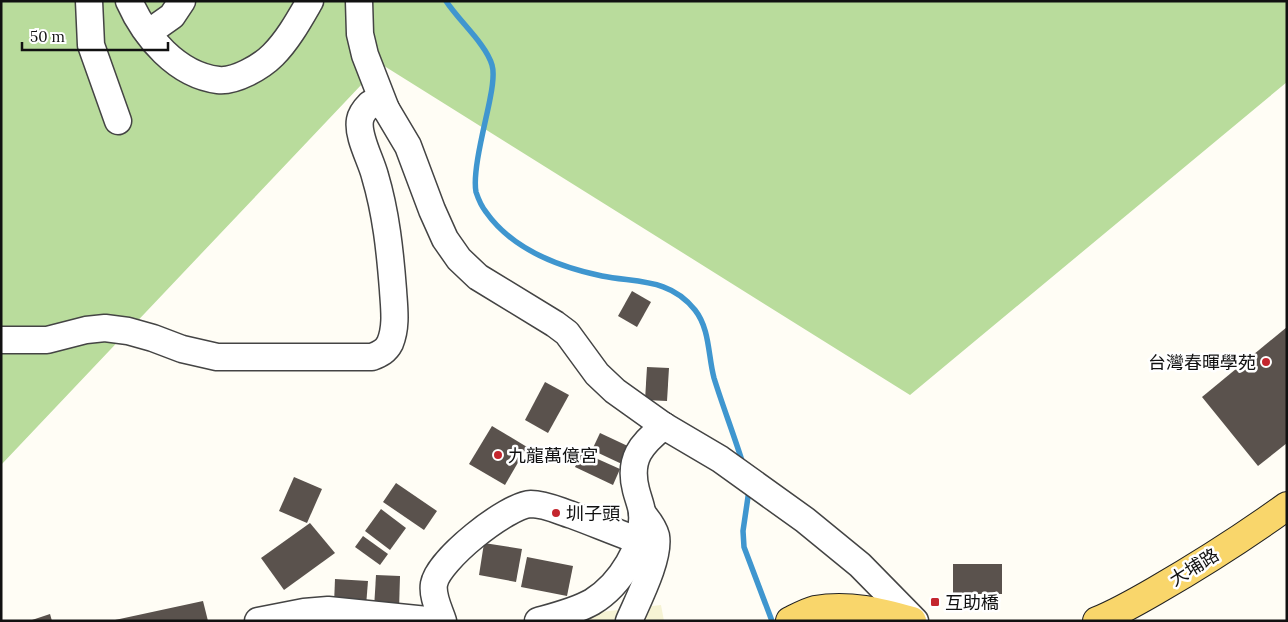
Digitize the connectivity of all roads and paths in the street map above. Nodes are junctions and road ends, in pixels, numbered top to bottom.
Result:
1 (89, 1) edge
2 (129, 1) edge
3 (182, 1) edge
4 (310, 1) edge
5 (359, 1) edge
6 (148, 33) junction
7 (386, 109) junction
8 (118, 121) dead end
9 (1, 340) edge
10 (664, 426) junction
11 (1287, 506) edge
12 (642, 512) junction
13 (629, 537) dead end
14 (258, 621) edge
15 (437, 621) edge
16 (443, 621) edge
17 (538, 621) edge
18 (630, 621) edge
19 (790, 621) edge
20 (914, 621) edge
21 (1097, 621) edge

1 - 8 lane
2 - 6 lane
3 - 6 lane
4 - 6 lane
5 - 7 lane
7 - 9 lane
7 - 10 lane
10 - 12 lane
10 - 20 lane
11 - 21 main road, 大埔路
12 - 17 lane
12 - 18 lane
13 - 16 lane
14 - 15 lane
19 - 20 main road

